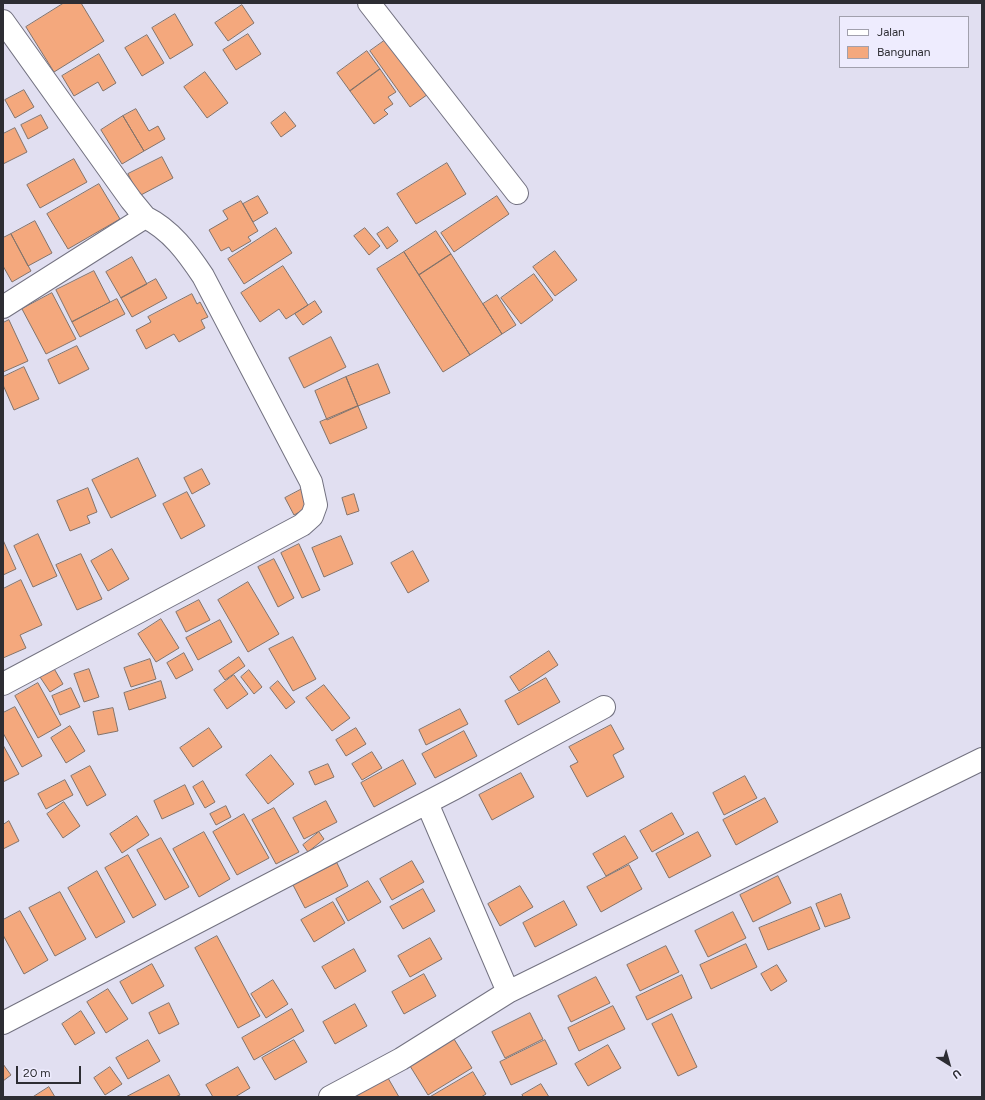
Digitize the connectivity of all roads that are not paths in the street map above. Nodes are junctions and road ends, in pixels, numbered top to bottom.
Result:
1 (369, 3) edge
2 (3, 21) edge
3 (517, 193) dead end
4 (145, 217) junction
5 (3, 307) edge
6 (3, 684) edge
7 (604, 707) dead end
8 (982, 759) edge
9 (427, 803) junction
10 (508, 992) junction
11 (3, 1024) edge
12 (330, 1097) edge

1 - 3 street
2 - 4 street
4 - 5 street
4 - 6 street
7 - 9 street
8 - 10 street
9 - 10 street
9 - 11 street
10 - 12 street

